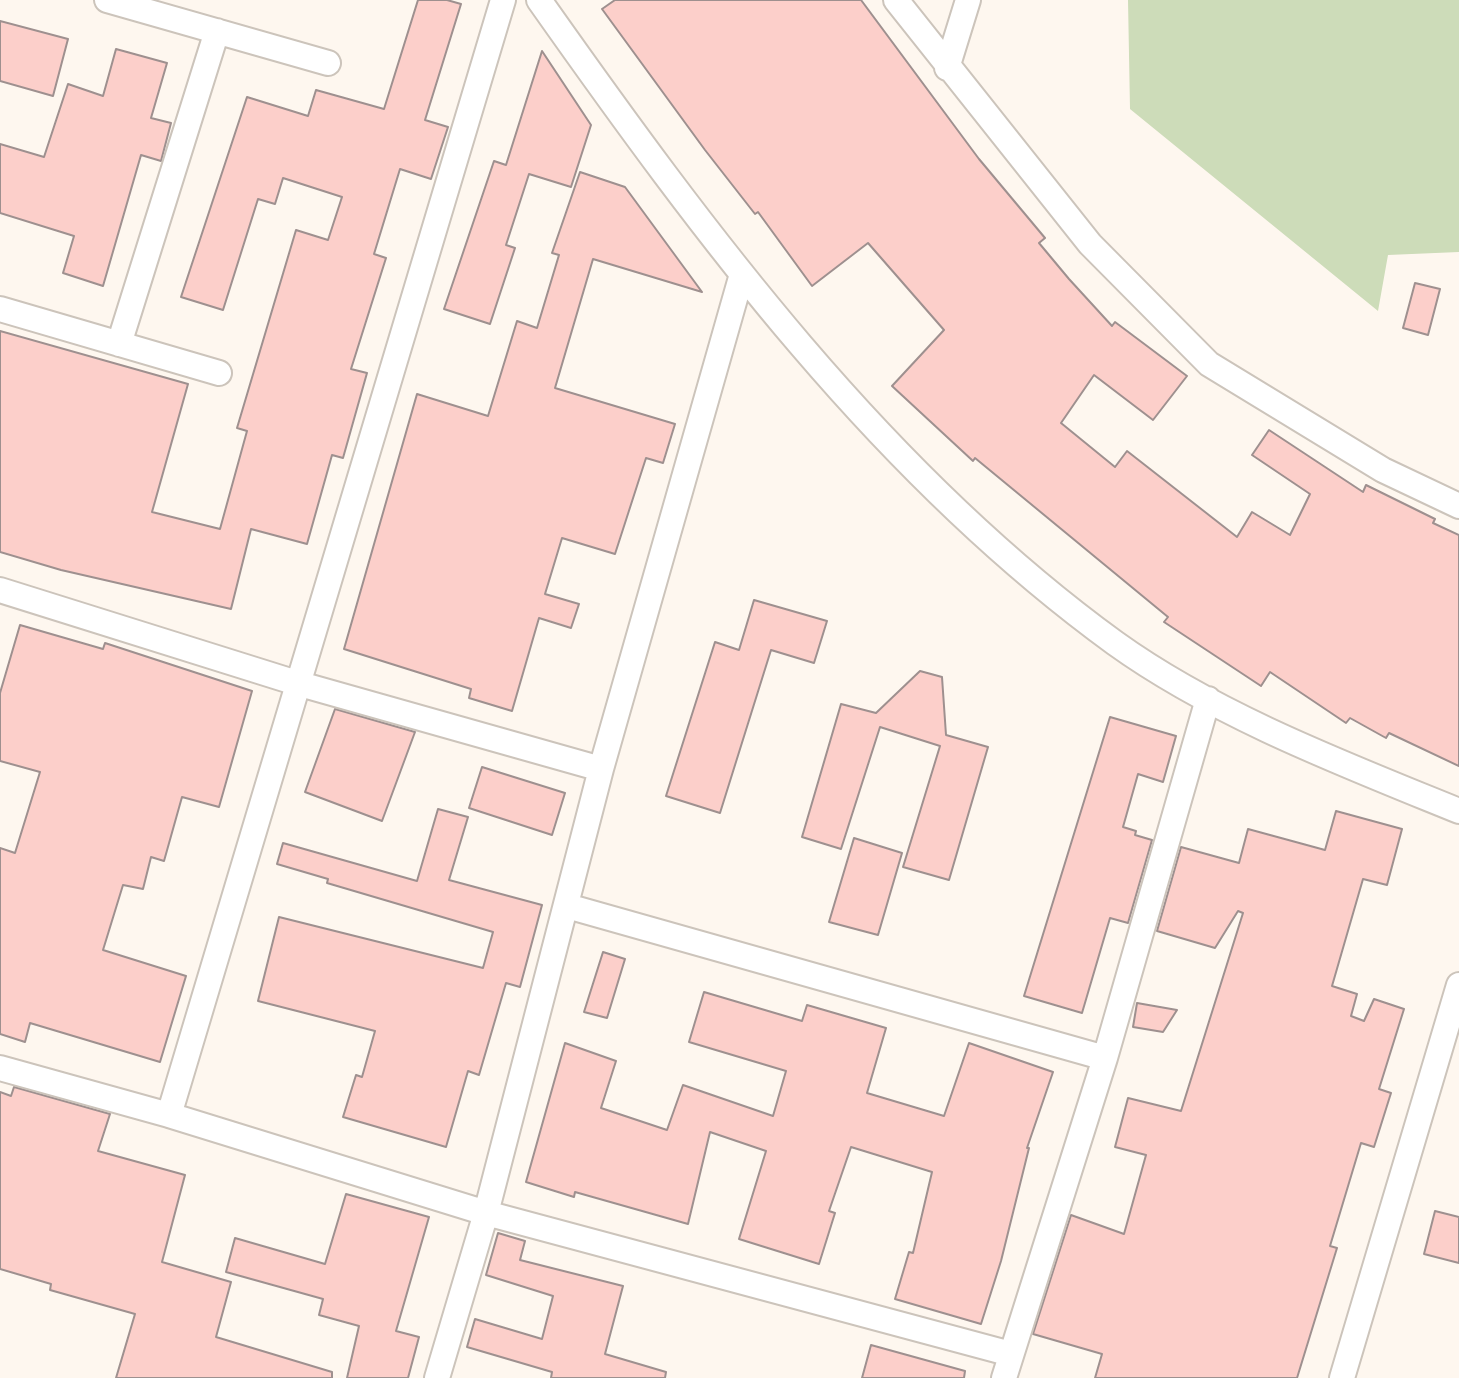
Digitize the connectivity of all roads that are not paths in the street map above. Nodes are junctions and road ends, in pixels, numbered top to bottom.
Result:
1 (107, 0) edge
2 (503, 0) edge
3 (539, 0) edge
4 (896, 0) edge
5 (968, 0) edge
6 (217, 31) junction
7 (327, 63) dead end
8 (947, 68) junction
9 (742, 274) junction
10 (0, 309) edge
11 (118, 344) junction
12 (219, 373) dead end
13 (1459, 506) edge
14 (0, 590) edge
15 (300, 684) junction
16 (1208, 699) junction
17 (601, 769) junction
18 (1459, 811) edge
19 (567, 906) junction
20 (1459, 985) edge
21 (1105, 1058) junction
22 (0, 1068) edge
23 (169, 1115) junction
24 (486, 1213) junction
25 (1011, 1353) junction
26 (437, 1378) edge
27 (1004, 1378) edge
28 (1342, 1378) edge

1 - 6 street
2 - 15 street
3 - 9 street
4 - 8 street
5 - 8 street
6 - 7 street
6 - 11 street
8 - 13 street
9 - 16 street
9 - 17 street
10 - 11 street
11 - 12 street
14 - 15 street
15 - 17 street
15 - 23 street
16 - 18 street
16 - 21 street
17 - 19 street
19 - 21 street
19 - 24 street
20 - 28 street
21 - 25 street
22 - 23 street
23 - 24 street
24 - 25 street
24 - 26 street
25 - 27 street

